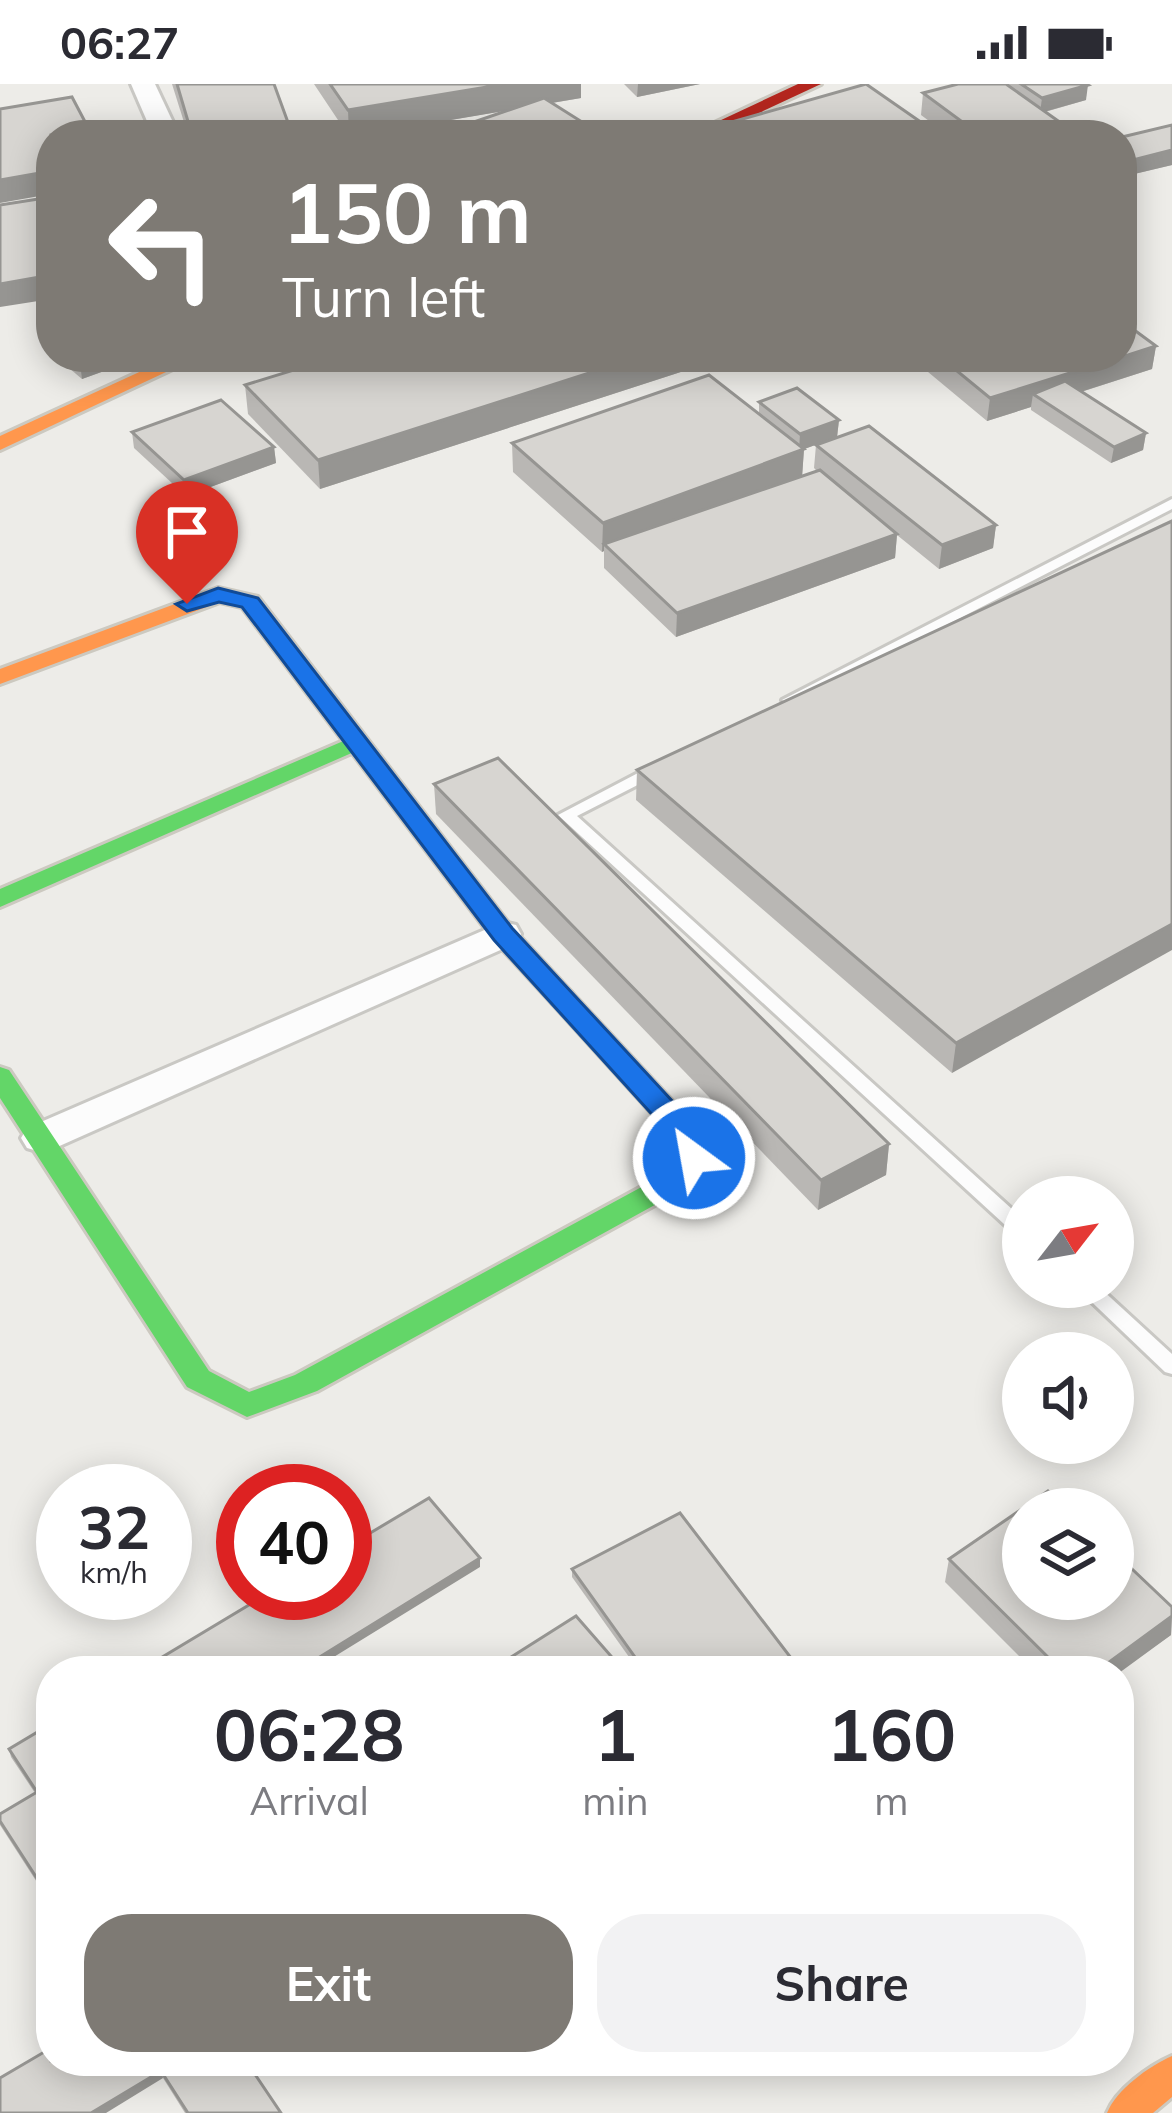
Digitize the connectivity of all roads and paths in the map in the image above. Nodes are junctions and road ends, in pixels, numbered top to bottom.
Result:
1 (142, 84) edge
2 (812, 84) edge
3 (159, 120) edge
4 (732, 120) edge
5 (156, 372) edge
6 (0, 444) edge
7 (1172, 503) edge
8 (0, 677) edge
9 (775, 707) edge
10 (355, 743) junction
11 (671, 761) edge
12 (0, 899) edge
13 (503, 934) junction
14 (0, 1077) edge
15 (41, 1138) junction
16 (1002, 1211) edge
17 (1109, 1308) edge
18 (1172, 1366) edge
19 (1172, 2074) edge
20 (1125, 2113) edge

1 - 3 street
2 - 4 street
5 - 6 street
7 - 9 lane
8 - 10 street
10 - 12 street
10 - 13 street
11 - 16 lane
13 - 15 street
13 - 15 street
14 - 15 street
17 - 18 lane
19 - 20 street

